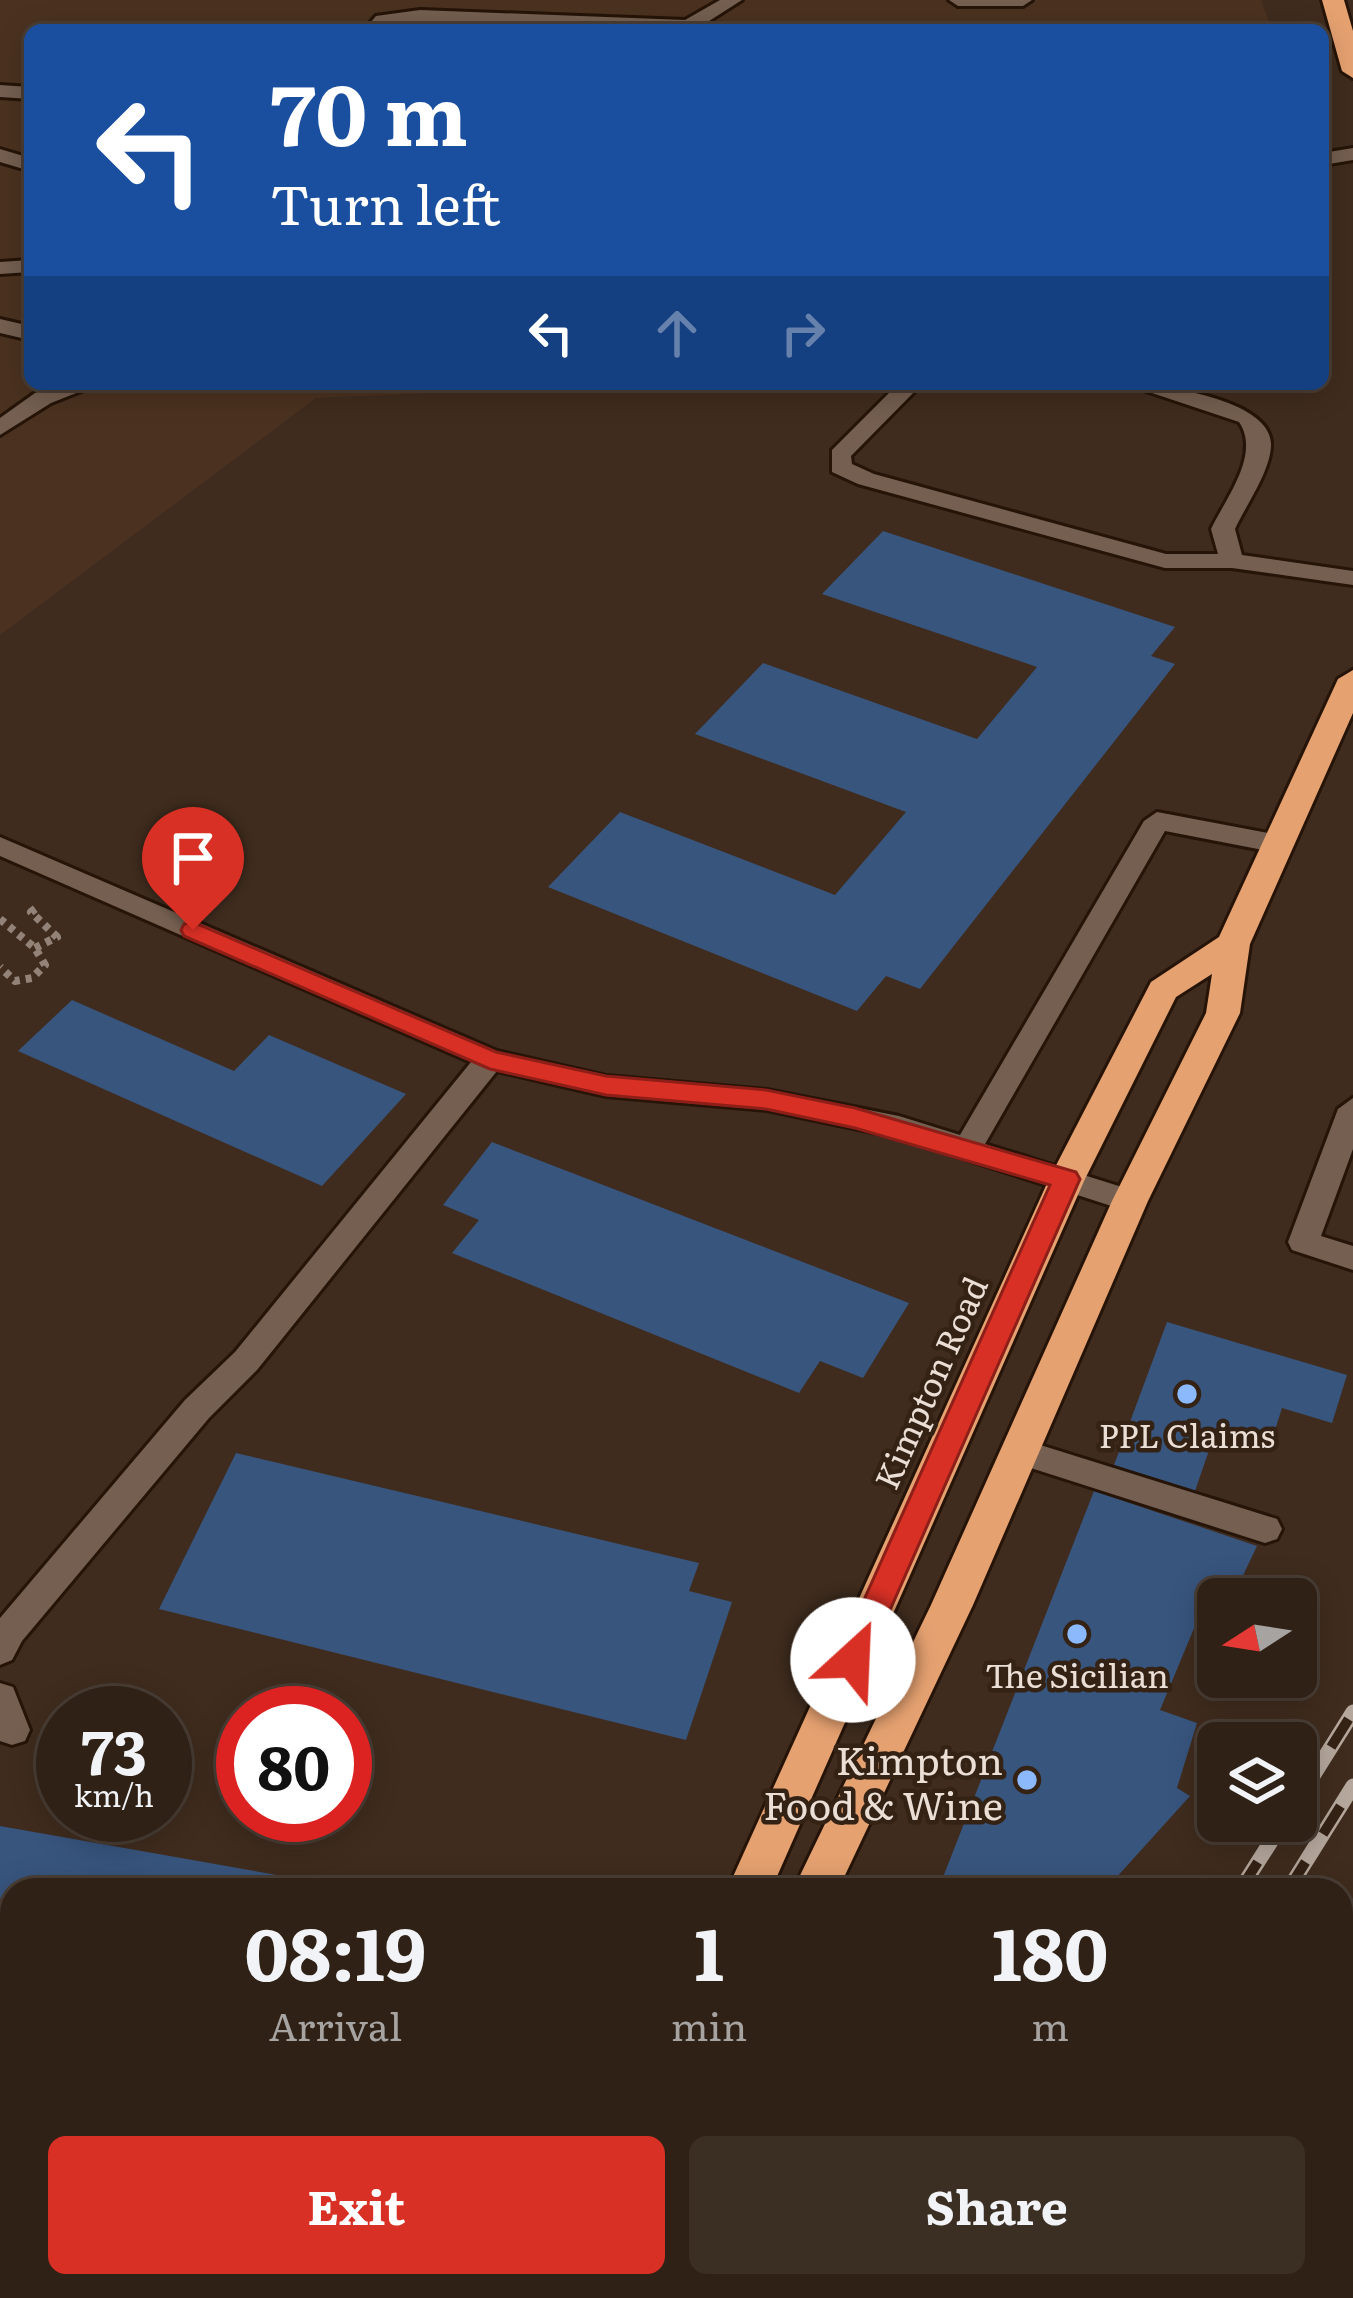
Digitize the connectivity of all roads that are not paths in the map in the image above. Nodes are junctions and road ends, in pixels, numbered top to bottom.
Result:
1 (733, 0) edge
2 (958, 0) edge
3 (1023, 0) edge
4 (1333, 0) edge
5 (379, 24) edge
6 (596, 24) edge
7 (691, 24) edge
8 (1353, 71) edge
9 (69, 390) edge
10 (905, 390) edge
11 (1156, 390) edge
12 (0, 428) edge
13 (1232, 561) junction
14 (1353, 578) edge
15 (1353, 679) edge
16 (1278, 844) junction
17 (0, 846) edge
18 (1233, 944) junction
19 (490, 1059) junction
20 (1353, 1109) edge
21 (968, 1148) junction
22 (1066, 1179) junction
23 (1130, 1201) junction
24 (1353, 1258) edge
25 (1018, 1450) junction
26 (1265, 1529) dead end
27 (0, 1650) edge
28 (754, 1878) edge
29 (821, 1878) edge

1 - 7 street
2 - 3 street
4 - 8 highway
5 - 6 street
9 - 12 street
10 - 13 street
11 - 13 street
13 - 14 street
15 - 16 highway
16 - 18 highway
16 - 21 street
17 - 19 street
18 - 22 highway, Kimpton Road
18 - 23 highway
19 - 21 street
19 - 27 street
20 - 24 street
21 - 22 street
22 - 23 street
22 - 28 highway, Kimpton Road
23 - 25 highway
25 - 26 street
25 - 29 highway

